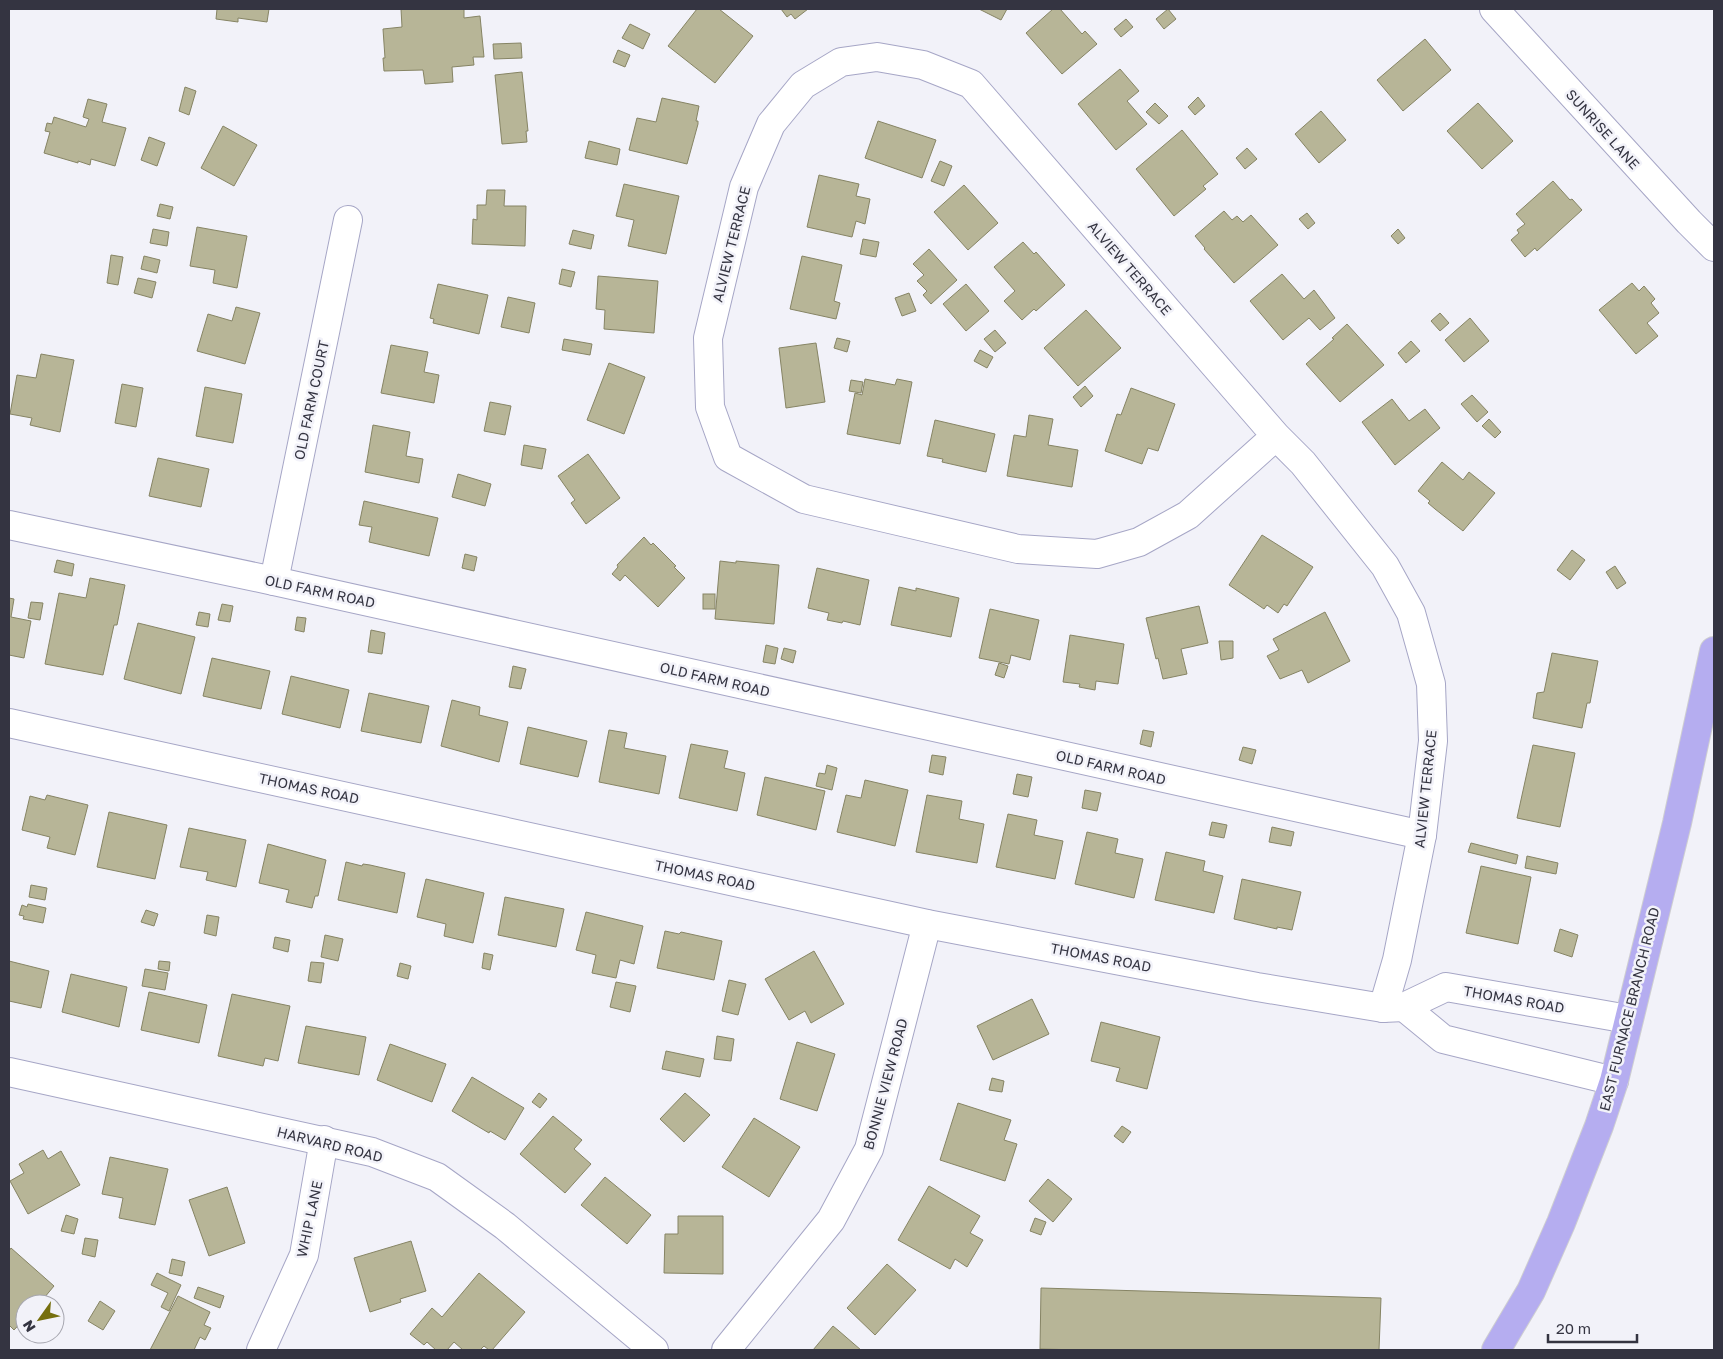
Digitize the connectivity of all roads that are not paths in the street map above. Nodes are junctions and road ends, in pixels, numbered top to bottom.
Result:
1 (1494, 9) edge
2 (348, 220) dead end
3 (1714, 248) edge
4 (1276, 436) junction
5 (9, 525) edge
6 (274, 581) junction
7 (1714, 651) edge
8 (9, 723) edge
9 (1422, 835) junction
10 (927, 924) junction
11 (1394, 1008) junction
12 (1628, 1020) junction
13 (9, 1072) edge
14 (1614, 1081) junction
15 (324, 1140) junction
16 (261, 1350) edge
17 (654, 1350) edge
18 (726, 1350) edge
19 (1496, 1350) edge

1 - 3 street, SUNRISE LANE
2 - 6 street, OLD FARM COURT
4 - 4 street, ALVIEW TERRACE
4 - 9 street, ALVIEW TERRACE
5 - 6 street, OLD FARM ROAD
6 - 9 street, OLD FARM ROAD
7 - 12 main road, EAST FURNACE BRANCH ROAD
8 - 10 street, THOMAS ROAD
9 - 11 street, ALVIEW TERRACE
10 - 11 street, THOMAS ROAD
10 - 18 street, BONNIE VIEW ROAD
11 - 12 street, THOMAS ROAD
11 - 14 street, THOMAS ROAD
12 - 14 main road, EAST FURNACE BRANCH ROAD
13 - 15 street, HARVARD ROAD
14 - 19 main road, EAST FURNACE BRANCH ROAD
15 - 16 street, WHIP LANE
15 - 17 street, HARVARD ROAD

